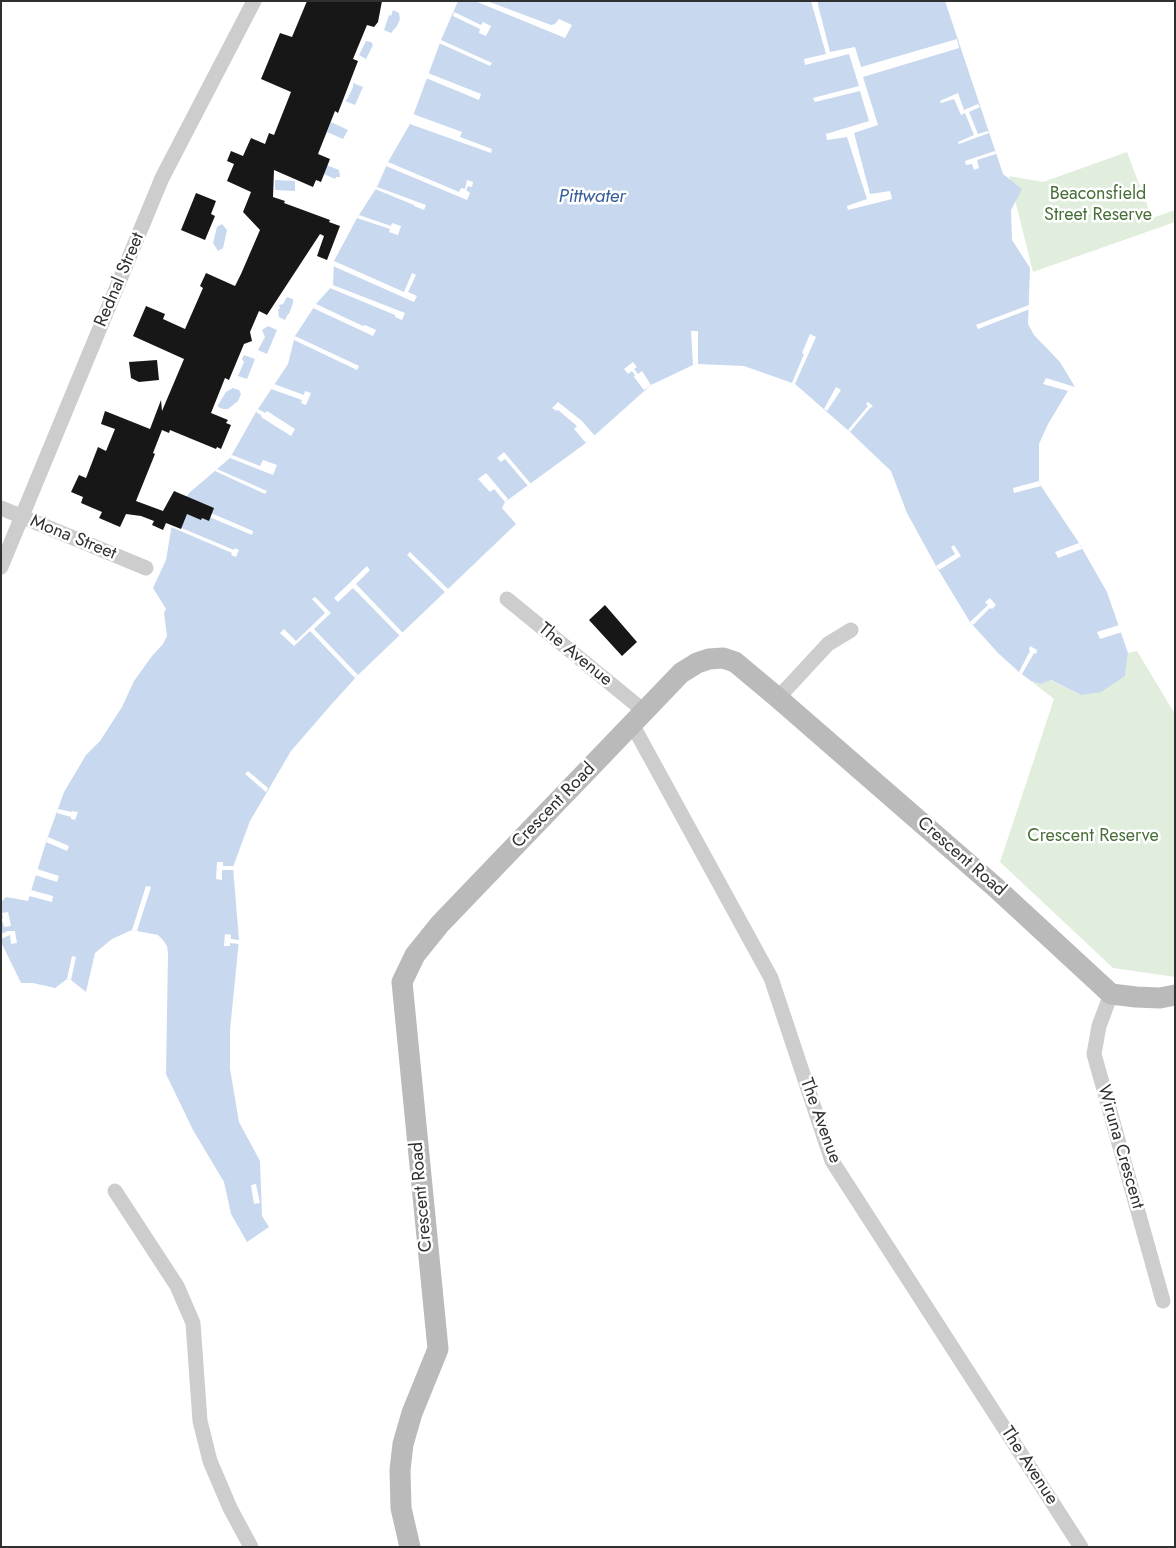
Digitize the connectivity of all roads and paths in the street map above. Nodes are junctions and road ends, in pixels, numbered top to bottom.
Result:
1 (254, 1) edge
2 (1, 508) edge
3 (21, 517) junction
4 (1, 567) edge
5 (146, 568) dead end
6 (506, 598) dead end
7 (851, 630) dead end
8 (778, 698) junction
9 (638, 717) junction
10 (1111, 994) junction
11 (1175, 995) edge
12 (115, 1191) dead end
13 (1163, 1302) dead end
14 (251, 1547) edge
15 (410, 1547) edge
16 (1080, 1547) edge

1 - 3 street, Rednal Street
2 - 3 street, Mona Street
3 - 4 street, Rednal Street
3 - 5 street, Mona Street
6 - 9 street, The Avenue
7 - 8 street
8 - 9 street, Crescent Road
8 - 10 street, Crescent Road
9 - 15 street, Crescent Road
9 - 16 street, The Avenue
10 - 11 street
10 - 13 street, Wiruna Crescent
12 - 14 street

